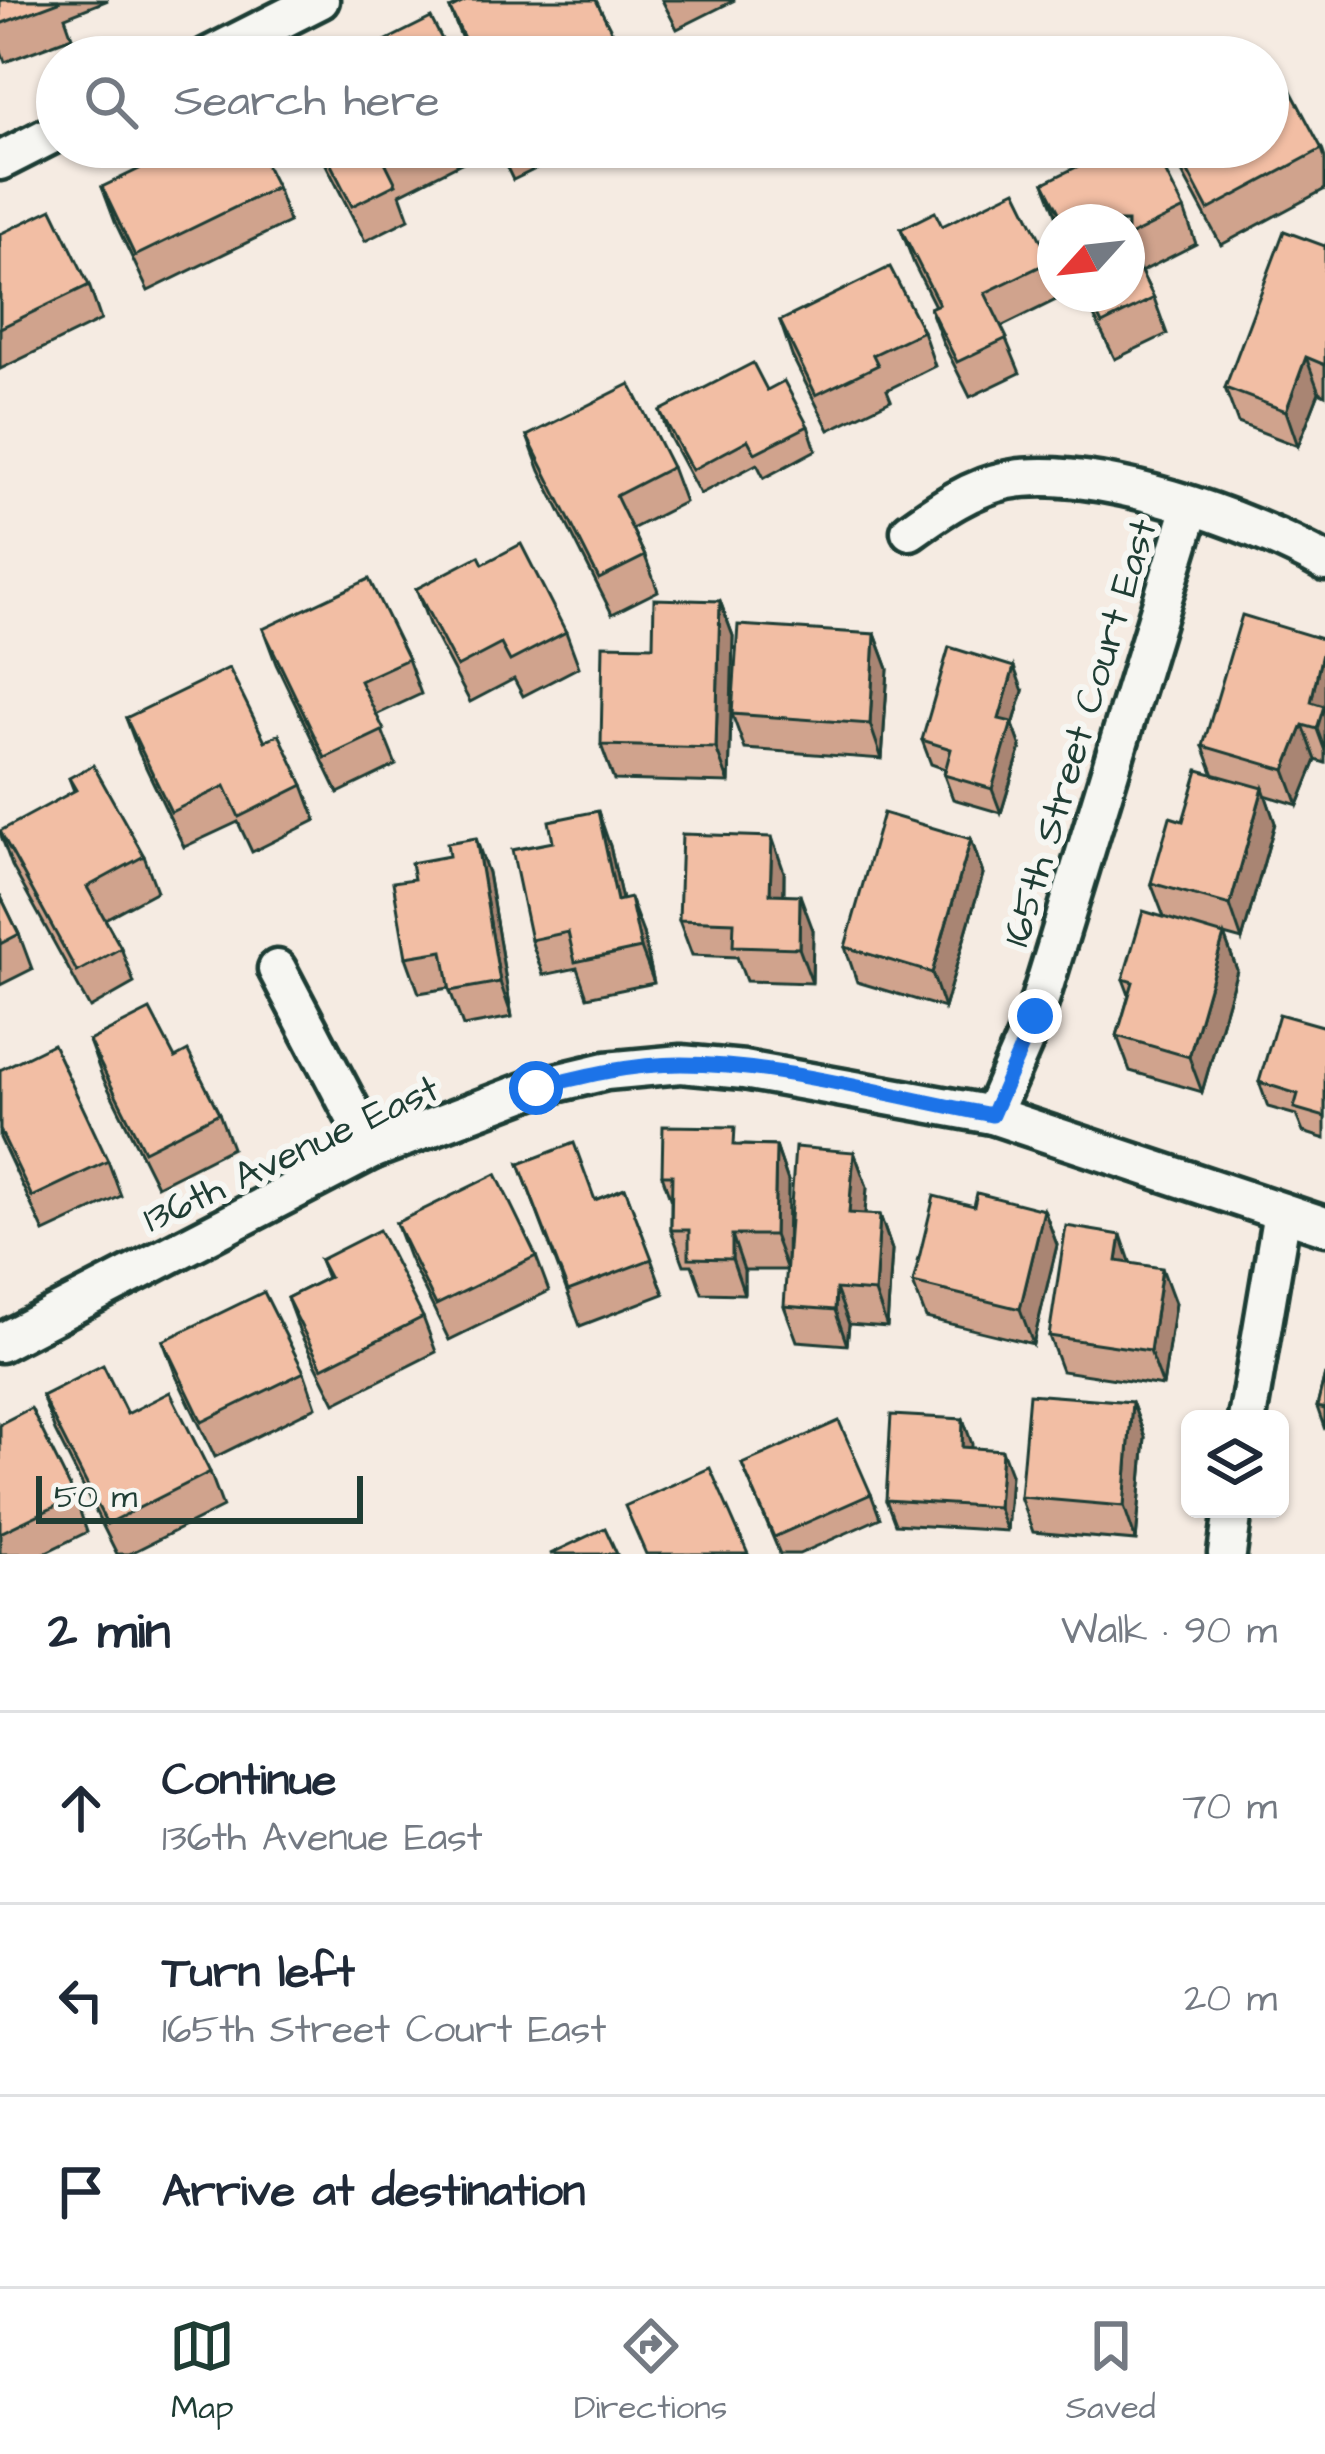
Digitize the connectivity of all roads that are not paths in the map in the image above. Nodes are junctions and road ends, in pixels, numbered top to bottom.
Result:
1 (320, 0) edge
2 (249, 36) edge
3 (36, 143) edge
4 (0, 161) edge
5 (1191, 507) junction
6 (910, 531) dead end
7 (1325, 562) edge
8 (278, 969) dead end
9 (992, 1115) junction
10 (372, 1150) junction
11 (1282, 1212) junction
12 (1325, 1226) edge
13 (1, 1339) edge
14 (1249, 1410) edge
15 (1232, 1518) edge
16 (1227, 1554) edge

1 - 2 street
3 - 4 street
5 - 6 street
5 - 7 street
5 - 9 street, 165th Street Court East
8 - 10 street
9 - 10 street, 136th Avenue East
9 - 11 street, 136th Avenue East
10 - 13 street, 136th Avenue East
11 - 12 street, 136th Avenue East
11 - 14 street
15 - 16 street

